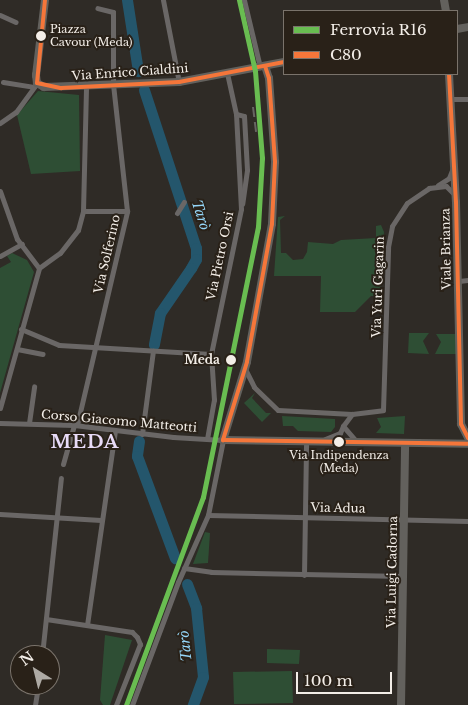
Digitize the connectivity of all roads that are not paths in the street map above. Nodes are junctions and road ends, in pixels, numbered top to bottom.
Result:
1 (45, 0) edge
2 (163, 0) edge
3 (244, 0) edge
4 (97, 8) dead end
5 (0, 15) edge
6 (16, 22) dead end
7 (283, 62) edge
8 (262, 66) junction
9 (227, 73) junction
10 (450, 75) edge
11 (3, 82) dead end
12 (179, 82) junction
13 (113, 84) junction
14 (35, 85) junction
15 (86, 86) junction
16 (450, 99) junction
17 (468, 99) edge
18 (239, 114) junction
19 (0, 123) edge
20 (453, 164) junction
21 (437, 186) junction
22 (0, 191) edge
23 (184, 202) dead end
24 (456, 202) junction
25 (241, 209) junction
26 (83, 211) junction
27 (127, 211) junction
28 (177, 213) dead end
29 (22, 244) junction
30 (0, 256) edge
31 (39, 268) junction
32 (468, 280) edge
33 (458, 281) junction
34 (21, 329) junction
35 (17, 349) junction
36 (93, 349) junction
37 (153, 352) junction
38 (43, 354) dead end
39 (211, 354) junction
40 (245, 369) junction
41 (34, 386) dead end
42 (0, 408) edge
43 (352, 414) junction
44 (0, 423) edge
45 (29, 423) junction
46 (461, 424) junction
47 (76, 425) junction
48 (343, 426) junction
49 (115, 430) junction
50 (142, 434) junction
51 (468, 438) edge
52 (207, 439) junction
53 (223, 440) junction
54 (305, 442) junction
55 (358, 443) junction
56 (405, 443) junction
57 (452, 444) junction
58 (468, 444) edge
59 (63, 464) dead end
60 (61, 478) dead end
61 (0, 514) edge
62 (208, 514) junction
63 (304, 517) junction
64 (55, 518) junction
65 (404, 519) junction
66 (101, 520) junction
67 (468, 521) edge
68 (184, 568) junction
69 (304, 575) junction
70 (403, 576) junction
71 (46, 618) junction
72 (87, 625) junction
73 (43, 645) edge
74 (401, 704) edge
75 (116, 705) edge
76 (132, 705) edge

1 - 14 street
2 - 12 street
3 - 8 street
4 - 13 street, Via Solferino
5 - 6 street
7 - 8 street, Via Enrico Cialdini
8 - 9 street, Via Enrico Cialdini
8 - 40 street
9 - 12 street, Via Enrico Cialdini
9 - 18 street, Via Pietro Orsi
10 - 16 street, Viale Brianza
11 - 14 street
12 - 13 street, Via Enrico Cialdini
13 - 15 street, Via Enrico Cialdini
13 - 27 street, Via Solferino
14 - 15 street, Via Enrico Cialdini
14 - 19 street
15 - 26 street
16 - 17 street
16 - 20 street, Viale Brianza
18 - 25 street, Via Pietro Orsi
18 - 25 street
20 - 21 street
20 - 24 street, Viale Brianza
21 - 24 street
21 - 43 street, Via Yuri Gagarin
22 - 29 street
23 - 28 street
24 - 33 street, Viale Brianza
25 - 39 street, Via Pietro Orsi
26 - 27 street
26 - 31 street
27 - 36 street, Via Solferino
29 - 30 street
29 - 31 street
31 - 34 street
32 - 33 street
33 - 46 street, Viale Brianza
34 - 35 street
34 - 36 street
35 - 38 street
35 - 42 street
36 - 37 street
36 - 47 street, Via Solferino
37 - 39 street
37 - 50 street
39 - 52 street, Via Pietro Orsi
40 - 43 street
40 - 53 street
41 - 45 street
43 - 48 street
44 - 45 street, Corso Giacomo Matteotti
45 - 47 street, Corso Giacomo Matteotti
46 - 51 street, Viale Brianza
46 - 57 street, Viale Brianza
47 - 49 street, Corso Giacomo Matteotti
47 - 59 street, Via Solferino
48 - 54 street
48 - 55 street
49 - 50 street, Corso Giacomo Matteotti
49 - 66 street
50 - 52 street, Corso Giacomo Matteotti
52 - 53 street, Corso Giacomo Matteotti
53 - 54 street
53 - 62 street
54 - 55 street
54 - 63 street
55 - 56 street
56 - 57 street
56 - 65 street, Via Luigi Cadorna
57 - 58 street
60 - 64 street
61 - 64 street
62 - 63 street, Via Adua
62 - 68 street
63 - 65 street, Via Adua
63 - 69 street
64 - 66 street
64 - 71 street
65 - 67 street, Via Adua
65 - 70 street, Via Luigi Cadorna
66 - 72 street
68 - 69 street
68 - 76 street
69 - 70 street
70 - 74 street, Via Luigi Cadorna
71 - 72 street
71 - 73 street
72 - 75 street

